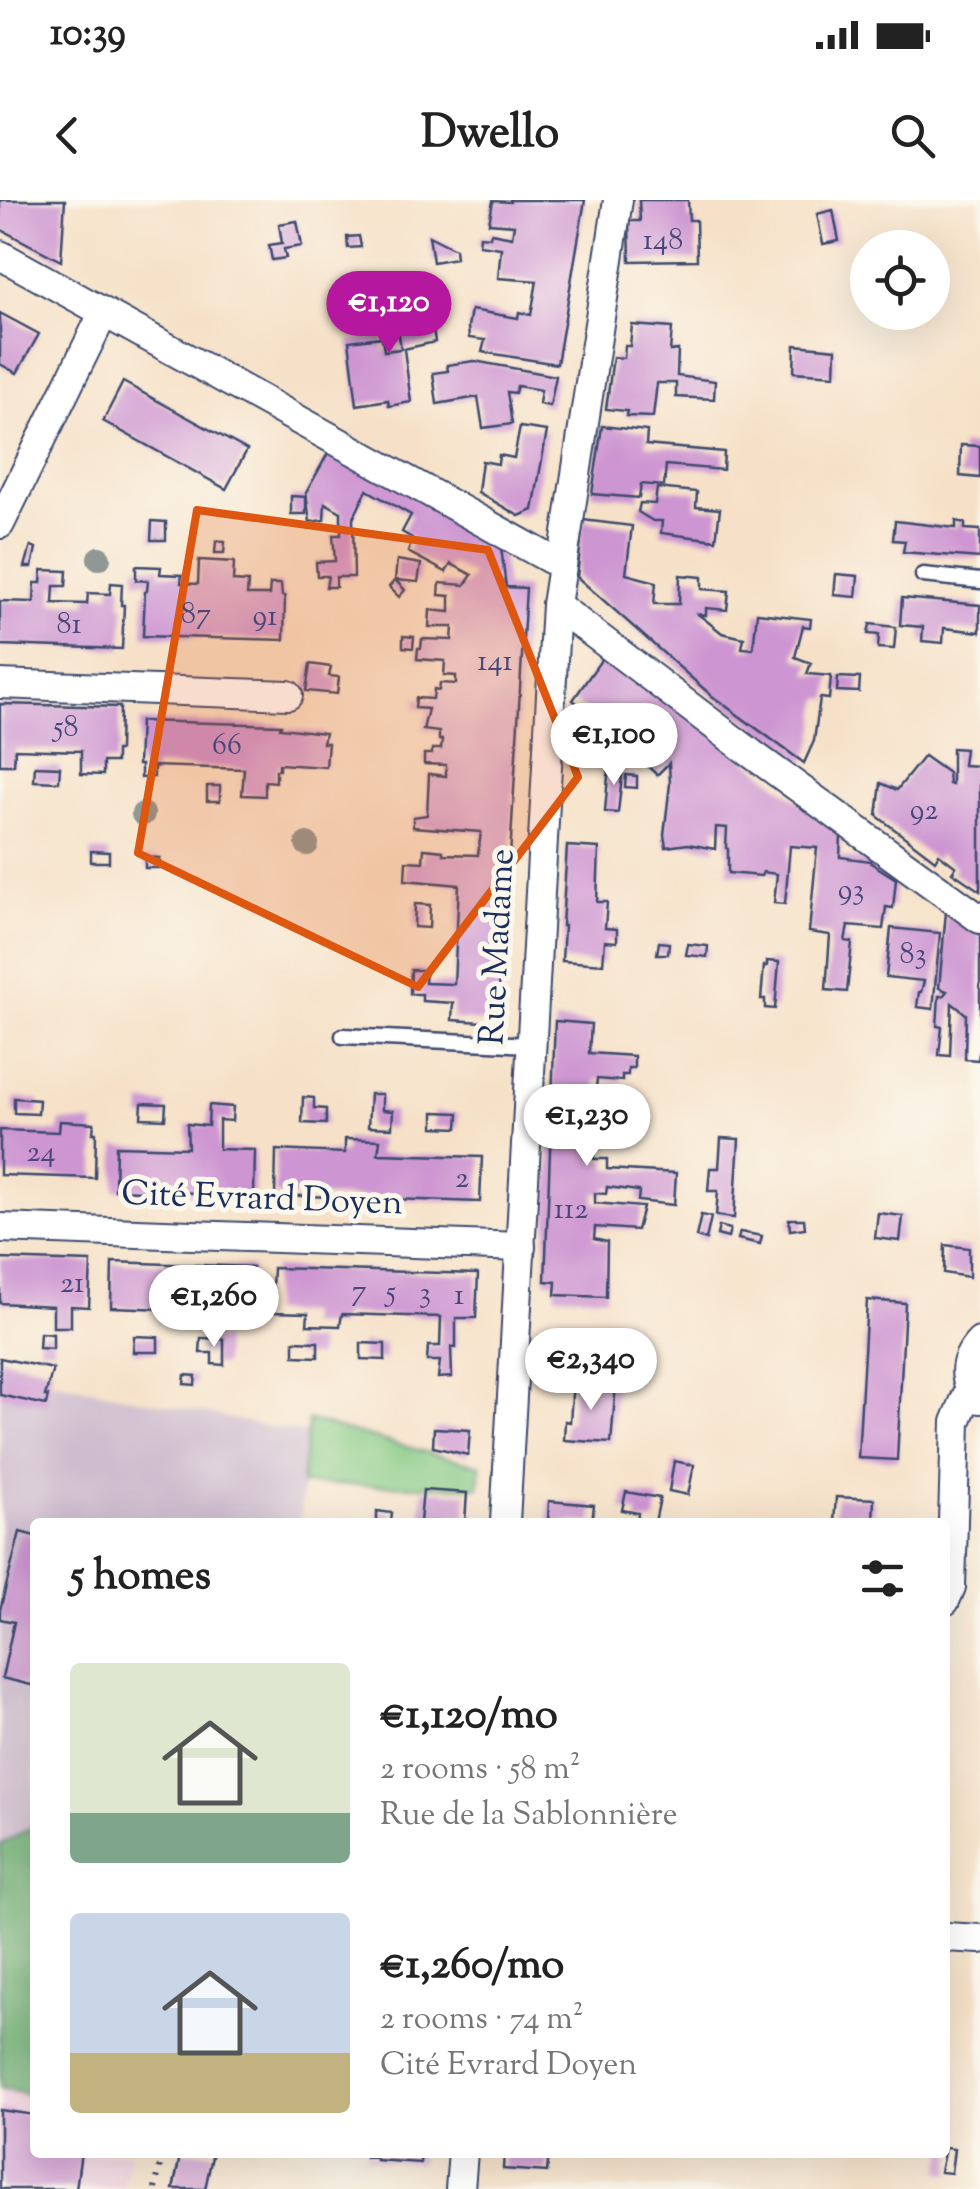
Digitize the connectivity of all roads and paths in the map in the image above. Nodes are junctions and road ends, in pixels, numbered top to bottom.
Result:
1 (618, 200) edge
2 (0, 255) edge
3 (103, 314) junction
4 (0, 524) edge
5 (560, 565) junction
6 (923, 575) dead end
7 (980, 580) edge
8 (556, 605) junction
9 (0, 684) edge
10 (288, 695) dead end
11 (980, 919) edge
12 (344, 1036) dead end
13 (531, 1046) junction
14 (0, 1228) edge
15 (521, 1248) junction
16 (980, 1342) edge
17 (975, 1394) edge
18 (506, 1518) edge
19 (950, 1587) edge
20 (950, 1937) edge
21 (980, 1939) edge
22 (162, 2158) edge
23 (463, 2158) edge
24 (155, 2189) edge
25 (460, 2189) edge

1 - 5 street, Rue Madame
2 - 3 street
3 - 4 street
3 - 5 street
5 - 8 street, Rue Madame
6 - 7 lane
8 - 11 street
8 - 13 street, Rue Madame
9 - 10 street
12 - 13 lane
13 - 15 street, Rue Madame
14 - 15 street, Cité Evrard Doyen
15 - 18 street, Rue Madame
16 - 17 street
17 - 19 street
20 - 21 street
22 - 24 path
23 - 25 street

